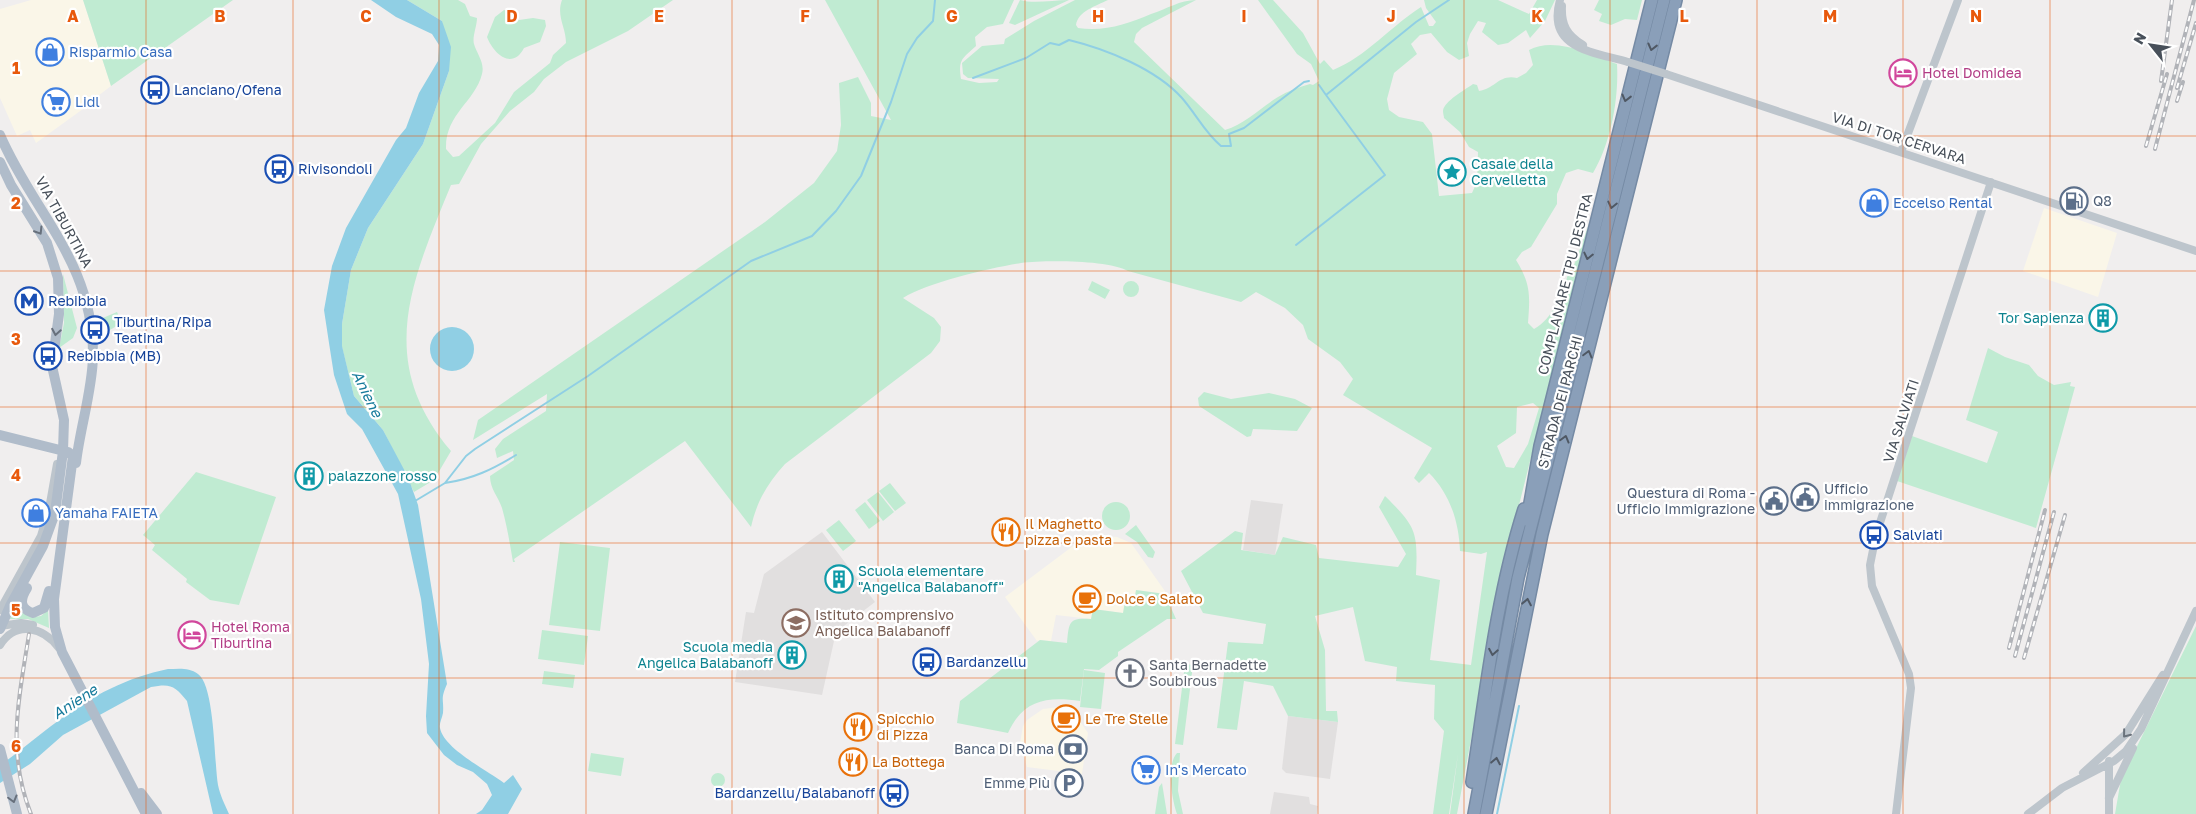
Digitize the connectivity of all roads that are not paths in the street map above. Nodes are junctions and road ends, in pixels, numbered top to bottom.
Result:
1 (1561, 0) edge
2 (1652, 0) edge
3 (1664, 0) edge
4 (1958, 0) edge
5 (1676, 3) edge
6 (0, 135) edge
7 (1901, 152) junction
8 (0, 162) edge
9 (1991, 182) junction
10 (2196, 251) edge
11 (1565, 398) junction
12 (0, 435) edge
13 (63, 451) junction
14 (1545, 475) junction
15 (1532, 485) junction
16 (67, 505) junction
17 (64, 530) junction
18 (43, 546) junction
19 (1518, 578) junction
20 (0, 610) edge
21 (2196, 612) edge
22 (0, 627) edge
23 (49, 637) junction
24 (0, 645) edge
25 (62, 652) junction
26 (2170, 667) junction
27 (2141, 729) junction
28 (0, 749) edge
29 (2111, 750) junction
30 (121, 764) junction
31 (2109, 764) junction
32 (2096, 770) junction
33 (2072, 782) junction
34 (2109, 798) junction
35 (1486, 812) edge
36 (17, 814) edge
37 (146, 814) edge
38 (157, 814) edge
39 (1467, 814) edge
40 (1474, 814) edge
41 (1896, 814) edge
42 (2028, 814) edge
43 (2109, 814) edge

1 - 7 street, VIA DI TOR CERVARA, bridge
2 -> 11 highway, COMPLANARE TPU DESTRA
3 -> 11 highway, STRADA DEI PARCHI
4 - 7 street
11 -> 5 highway, STRADA DEI PARCHI
6 - 16 main road, VIA TIBURTINA
7 - 9 street, VIA DI TOR CERVARA
8 -> 13 main road, VIA TIBURTINA
9 - 10 street, VIA DI TOR CERVARA
9 - 41 street, VIA SALVIATI
11 - 14 highway, STRADA DEI PARCHI
11 - 14 highway, COMPLANARE TPU DESTRA
12 - 13 main road
13 - 16 main road, VIA TIBURTINA
13 - 18 main road, VIA TIBURTINA
13 - 20 street, VIA TIBURTINA
14 - 15 highway, COMPLANARE TPU DESTRA
14 - 19 highway, STRADA DEI PARCHI
35 -> 14 highway, STRADA DEI PARCHI
15 - 19 highway, COMPLANARE TPU DESTRA
15 -> 39 highway
16 - 17 main road, VIA TIBURTINA
17 - 18 main road
17 - 25 main road, VIA TIBURTINA
18 - 22 main road, VIA TIBURTINA
19 - 40 highway, STRADA DEI PARCHI
21 - 26 street
22 - 23 street
23 - 24 street
23 - 25 street
25 - 30 main road, VIA TIBURTINA
26 - 27 street
26 -> 29 street
27 - 31 street
27 - 34 street
28 -> 36 main road
29 - 31 street
29 - 33 street
30 - 37 main road
30 - 38 main road
31 - 32 street
31 - 34 street
32 - 33 street
32 - 34 street
33 - 42 street
34 - 43 street

